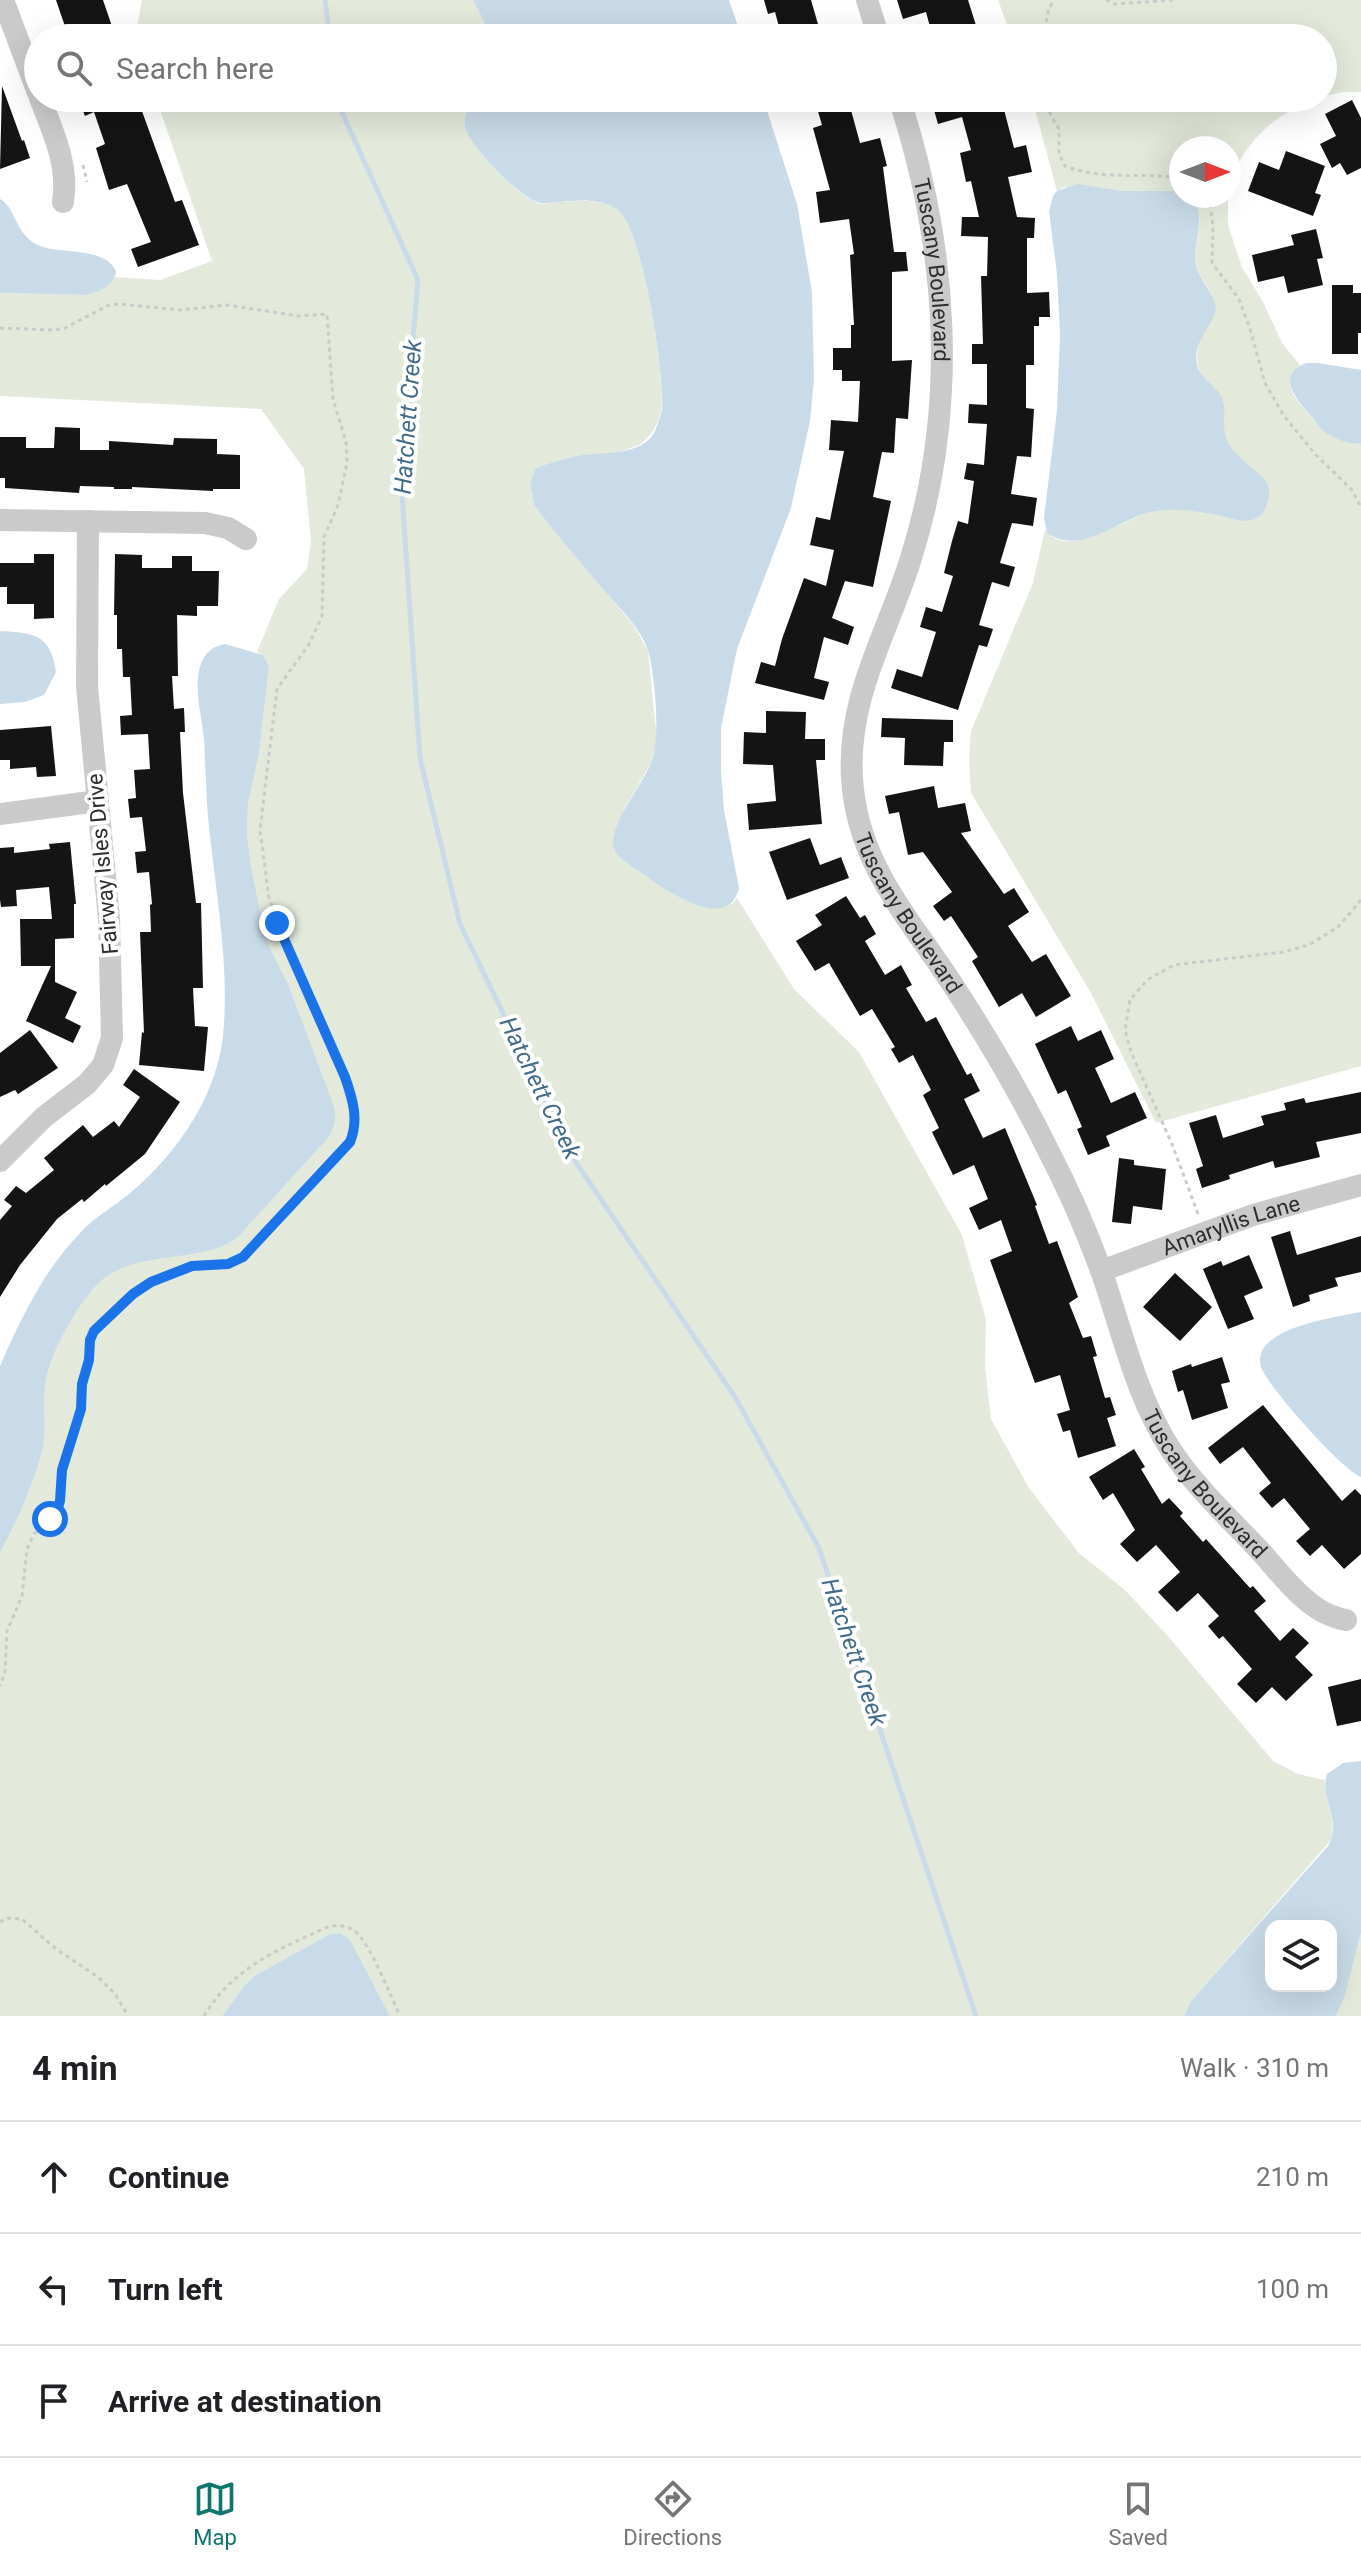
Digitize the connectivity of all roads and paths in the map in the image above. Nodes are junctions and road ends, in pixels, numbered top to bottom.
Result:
1 (3, 0) edge
2 (867, 0) edge
3 (1055, 0) edge
4 (1106, 0) edge
5 (1173, 0) edge
6 (875, 24) edge
7 (1046, 24) edge
8 (24, 55) edge
9 (45, 112) edge
10 (903, 112) edge
11 (1049, 112) edge
12 (1169, 176) edge
13 (63, 202) dead end
14 (1211, 208) edge
15 (0, 328) edge
16 (1361, 507) edge
17 (0, 520) edge
18 (88, 521) junction
19 (246, 539) dead end
20 (98, 801) junction
21 (0, 814) edge
22 (1361, 900) edge
23 (0, 1161) edge
24 (1361, 1185) edge
25 (1205, 1233) junction
26 (1101, 1271) junction
27 (1346, 1620) dead end
28 (0, 1686) edge
29 (0, 1922) edge
30 (128, 2016) edge
31 (204, 2016) edge
32 (400, 2016) edge

1 - 8 street
2 - 6 street
3 - 7 path
4 - 5 path
9 - 13 street
10 - 26 street, Tuscany Boulevard
11 - 12 path
14 - 16 path
15 - 28 path
17 - 18 street
18 - 19 street
18 - 20 street, Fairway Isles Drive
20 - 21 street
20 - 23 street, Fairway Isles Drive
22 - 25 path
24 - 25 street, Amaryllis Lane
25 - 26 street, Amaryllis Lane
26 - 27 street, Tuscany Boulevard
29 - 30 path
31 - 32 path

